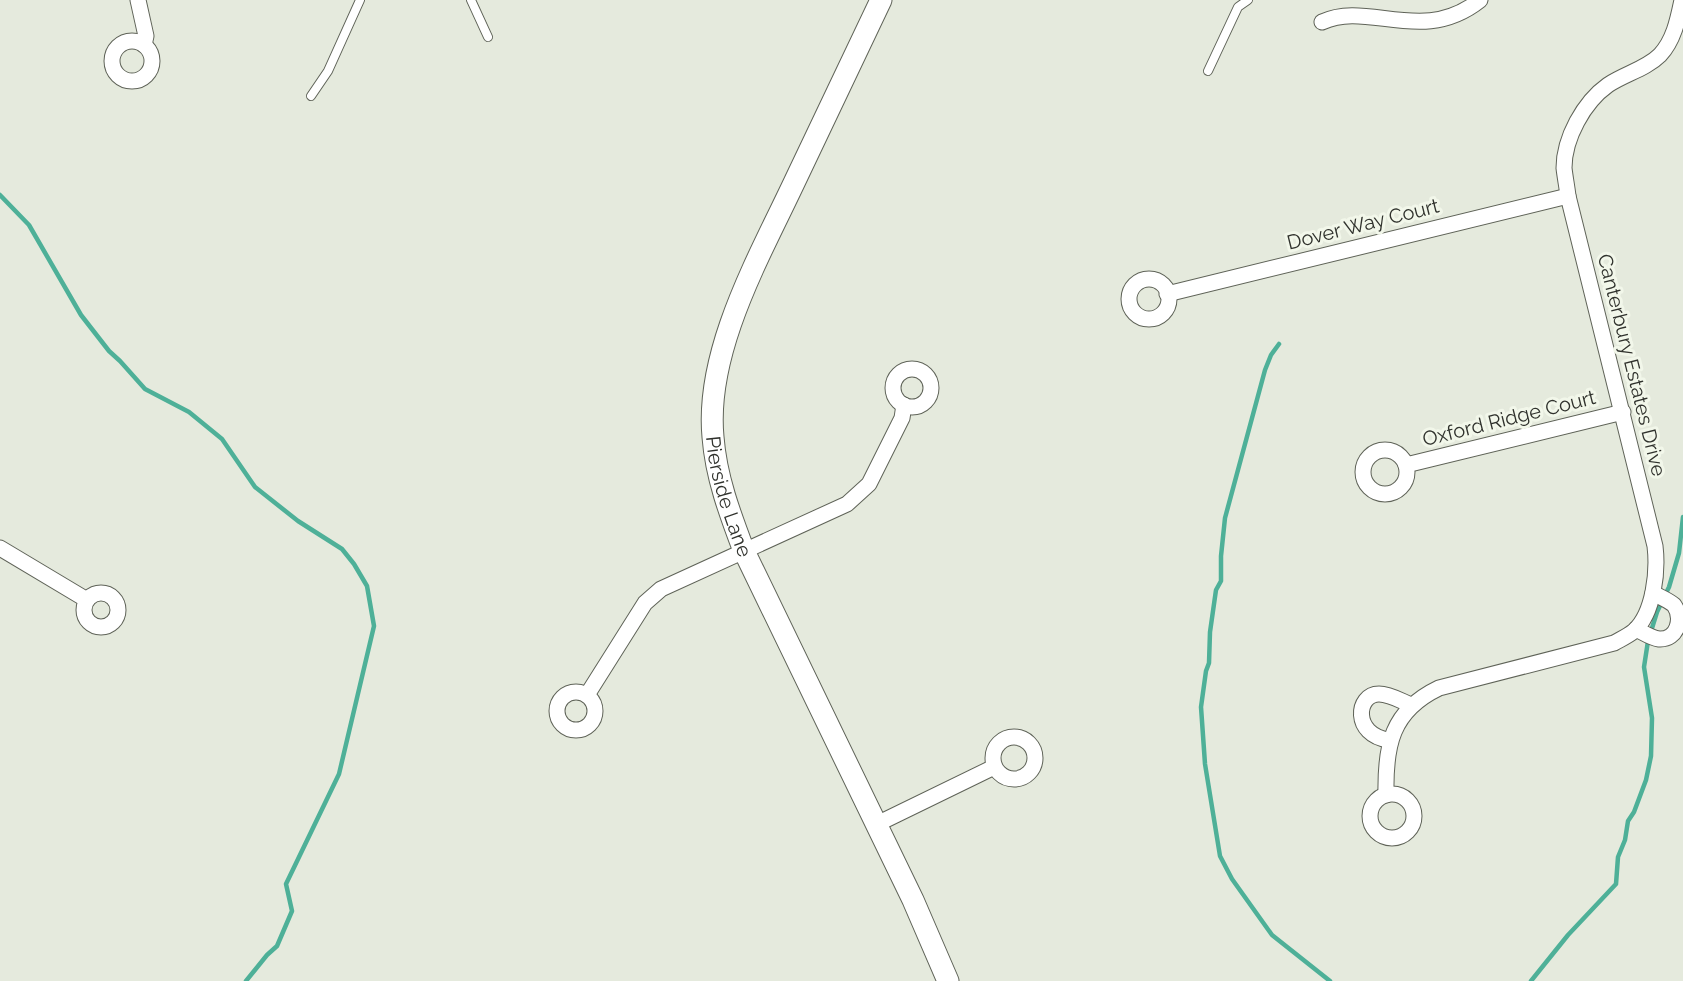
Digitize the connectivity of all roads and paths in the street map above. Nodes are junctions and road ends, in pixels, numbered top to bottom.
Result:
1 (138, 0) edge
2 (360, 0) edge
3 (471, 0) edge
4 (881, 0) edge
5 (1248, 0) edge
6 (1480, 0) edge
7 (1682, 0) edge
8 (1322, 22) dead end
9 (488, 37) dead end
10 (144, 45) dead end
11 (1208, 71) dead end
12 (311, 96) dead end
13 (1568, 196) junction
14 (1167, 294) dead end
15 (904, 405) dead end
16 (1623, 412) junction
17 (1406, 465) dead end
18 (0, 548) edge
19 (744, 550) junction
20 (1653, 593) junction
21 (87, 600) dead end
22 (1636, 629) junction
23 (587, 695) dead end
24 (1411, 705) junction
25 (1389, 740) junction
26 (994, 767) dead end
27 (1386, 795) dead end
28 (876, 824) junction
29 (944, 980) edge

1 - 10 street
2 - 12 lane
3 - 9 lane
4 - 19 street, Pierside Lane
5 - 11 lane
6 - 8 street
7 - 13 street, Canterbury Estates Drive
13 - 14 street, Dover Way Court
13 - 16 street, Canterbury Estates Drive
15 - 19 street
16 - 17 street, Oxford Ridge Court
16 - 20 street, Canterbury Estates Drive
18 - 21 street
19 - 23 street
19 - 28 street, Pierside Lane
20 - 22 street, Canterbury Estates Drive
20 - 22 street
22 - 24 street
24 - 25 street
24 - 25 street
25 - 27 street
26 - 28 street
28 - 29 street, Pierside Lane

